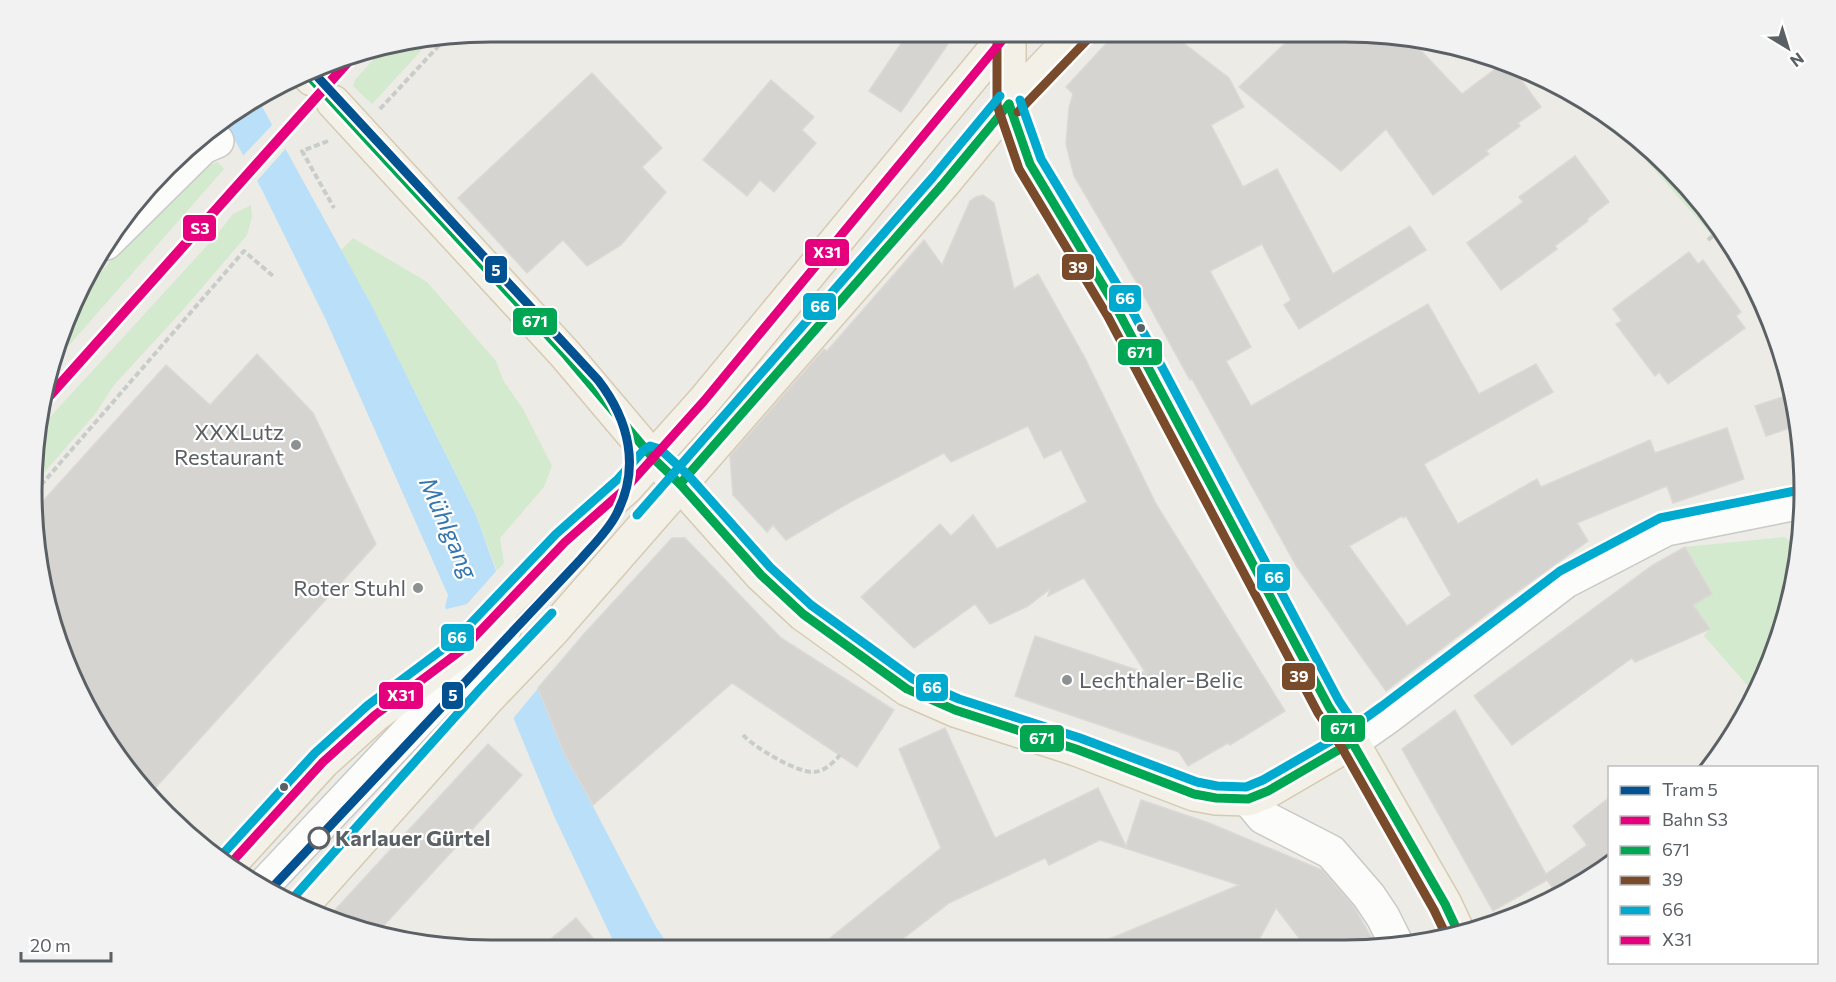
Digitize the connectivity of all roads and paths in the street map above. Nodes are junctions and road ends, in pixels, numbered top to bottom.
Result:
1 (1001, 42) edge
2 (1009, 42) edge
3 (1068, 42) edge
4 (439, 45) edge
5 (318, 85) edge
6 (1009, 104) junction
7 (372, 115) dead end
8 (334, 138) dead end
9 (195, 153) edge
10 (151, 198) edge
11 (334, 208) dead end
12 (1713, 235) edge
13 (1708, 240) dead end
14 (273, 276) dead end
15 (653, 458) junction
16 (42, 484) edge
17 (680, 484) junction
18 (1794, 504) edge
19 (467, 657) junction
20 (743, 735) dead end
21 (1352, 742) junction
22 (840, 755) dead end
23 (1248, 799) junction
24 (235, 859) edge
25 (267, 881) edge
26 (307, 901) edge
27 (1456, 926) edge
28 (1393, 937) edge

1 - 15 main road
2 - 6 main road
3 - 6 main road
4 - 7 path
5 - 15 main road
6 - 17 main road
6 - 21 main road
8 - 11 path
9 - 10 street
12 - 13 path
14 - 16 path
15 - 17 main road
15 - 19 main road
17 - 23 main road
17 - 26 main road
18 - 21 street
19 - 24 main road
19 - 25 street
20 - 22 path
21 - 23 main road
21 - 27 main road
23 - 28 street

